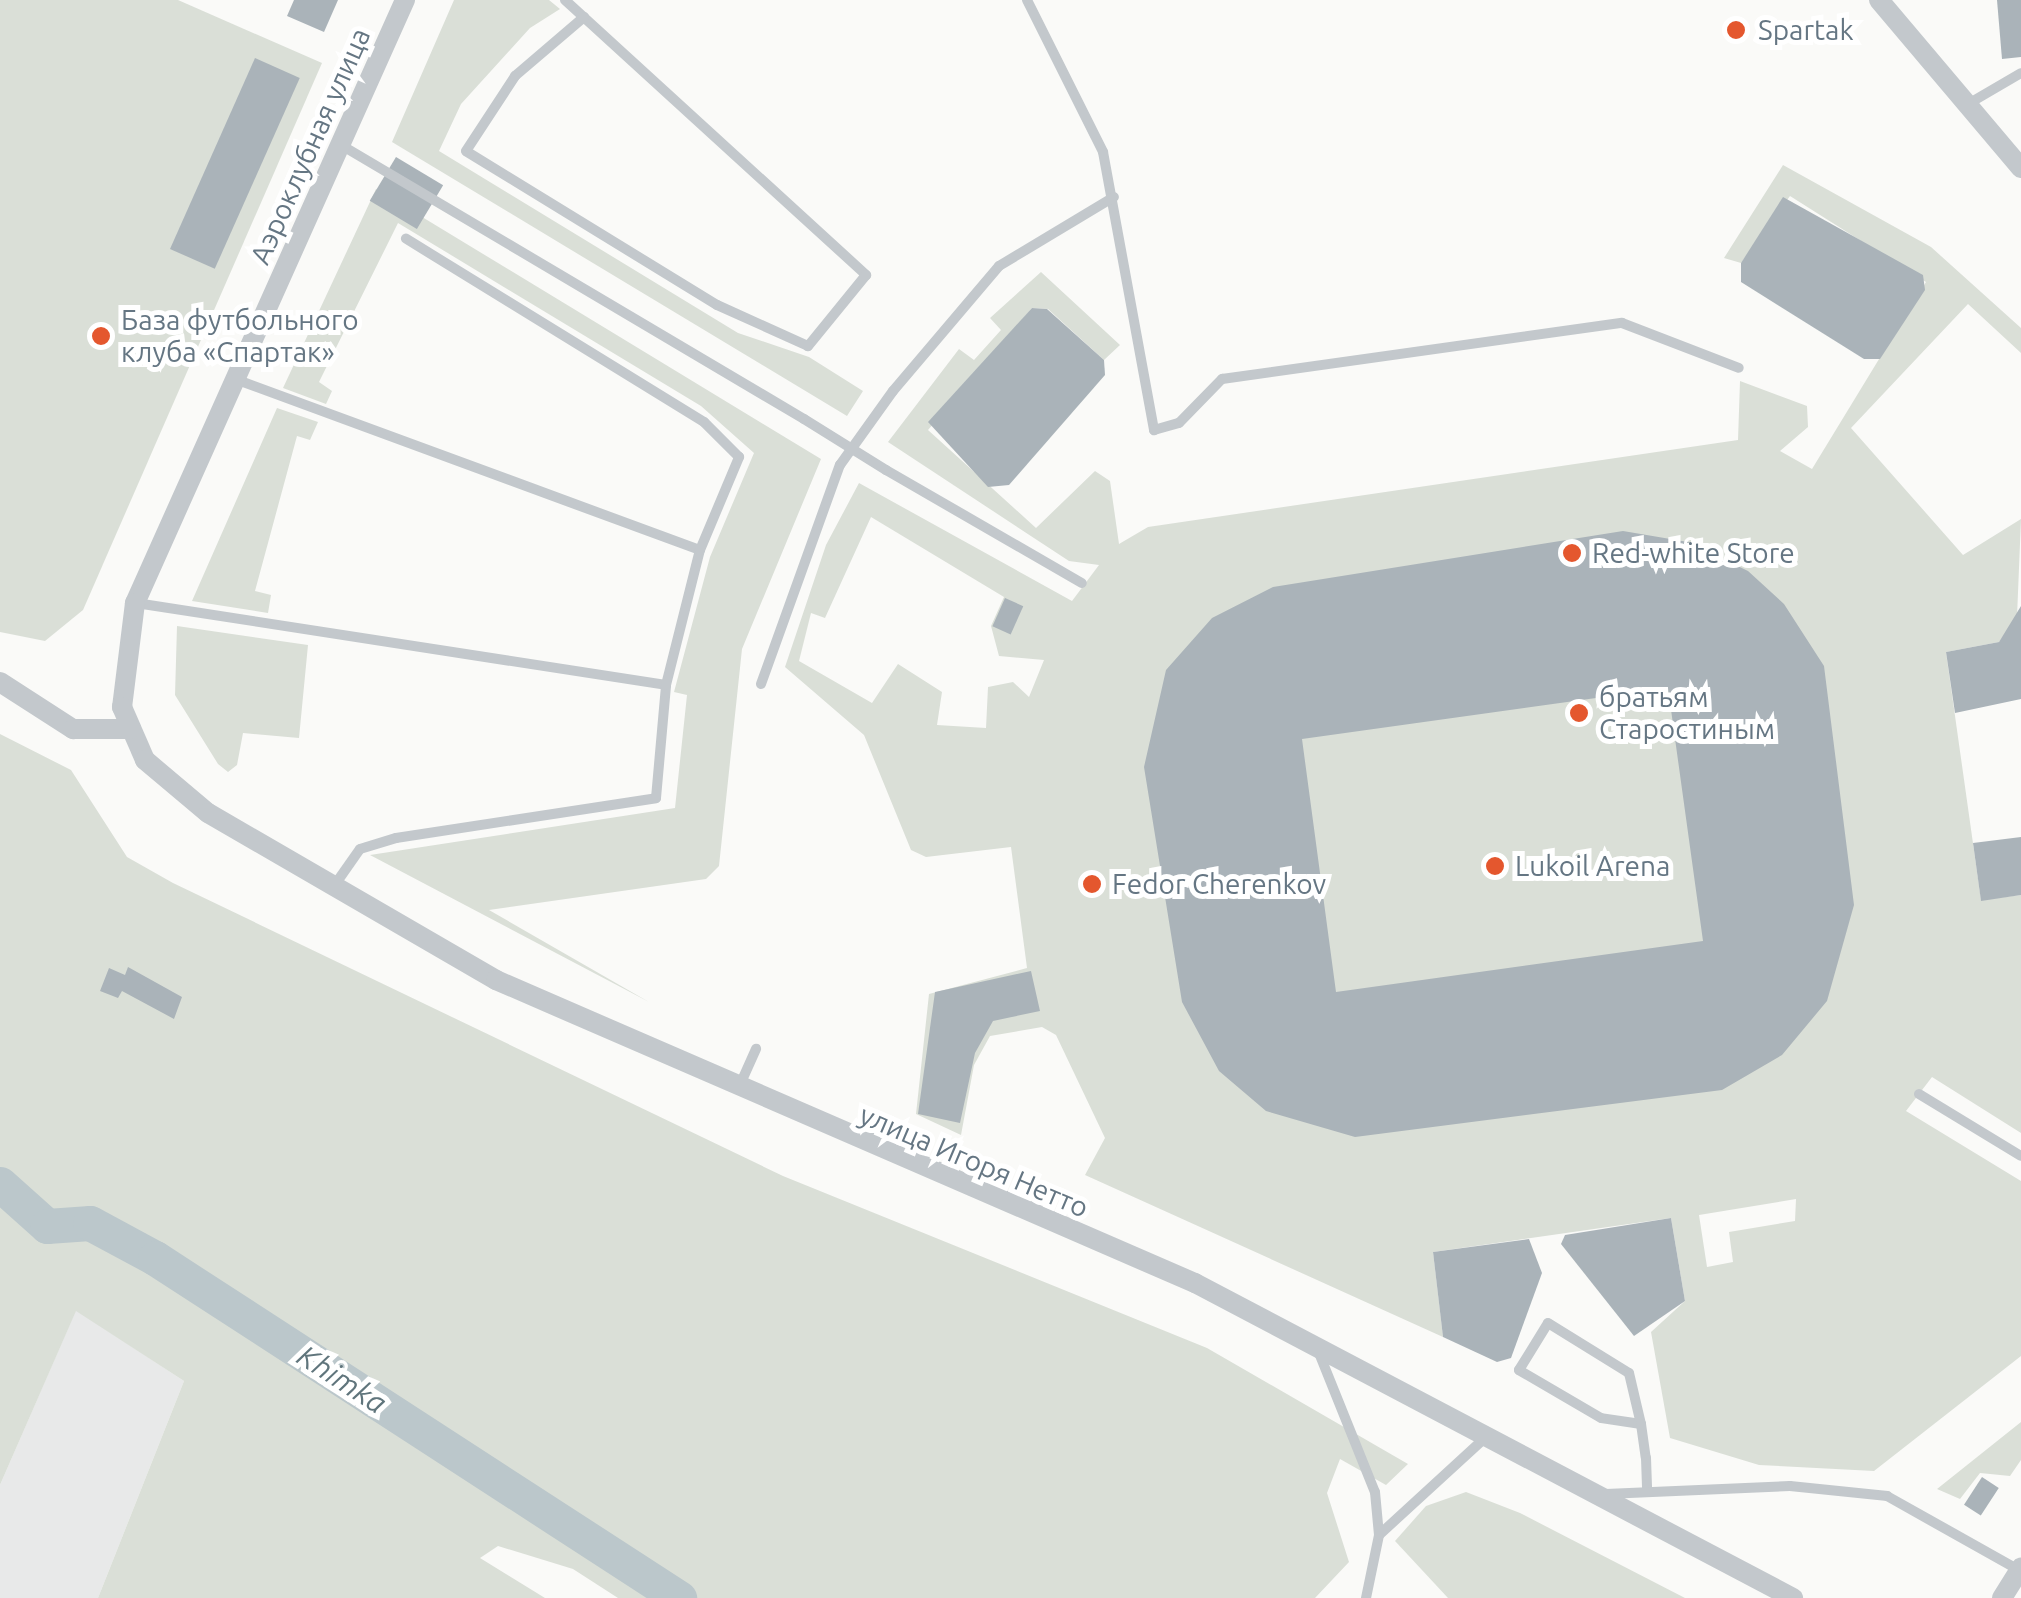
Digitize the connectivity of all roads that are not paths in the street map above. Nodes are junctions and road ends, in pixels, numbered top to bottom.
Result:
1 (405, 0) edge
2 (565, 0) edge
3 (1027, 0) edge
4 (1879, 0) edge
5 (584, 17) junction
6 (2021, 73) edge
7 (1967, 105) junction
8 (341, 145) junction
9 (2021, 168) edge
10 (1114, 197) junction
11 (406, 240) dead end
12 (1739, 368) dead end
13 (236, 380) junction
14 (700, 550) junction
15 (1082, 583) dead end
16 (135, 602) junction
17 (0, 682) edge
18 (762, 684) dead end
19 (666, 685) junction
20 (131, 729) junction
21 (145, 760) joint
22 (334, 886) junction
23 (756, 1050) dead end
24 (737, 1092) junction
25 (1919, 1094) dead end
26 (2021, 1156) edge
27 (1314, 1344) junction
28 (1641, 1424) junction
29 (1490, 1432) junction
30 (1647, 1490) junction
31 (1603, 1494) junction
32 (1379, 1536) junction
33 (2020, 1569) edge
34 (1366, 1598) edge
35 (1793, 1598) edge
36 (2002, 1598) edge

1 - 8 street, Аэроклубная улица
2 - 5 lane
3 - 10 lane
4 - 7 street
5 - 5 lane
6 - 7 lane
7 - 9 street
8 - 13 street, Аэроклубная улица
8 - 15 lane, bridge
10 - 12 lane
10 - 18 lane
11 - 14 lane
13 - 14 lane
13 - 16 street, Аэроклубная улица
14 - 19 lane
16 - 19 lane
16 - 20 street, Аэроклубная улица
17 - 20 street
19 - 22 lane
20 - 21 street, Аэроклубная улица
21 - 22 street, улица Игоря Нетто
22 - 24 street, улица Игоря Нетто
23 - 24 lane
24 - 27 street, улица Игоря Нетто
25 - 26 lane
27 - 29 street, улица Игоря Нетто
27 - 32 lane
28 - 28 lane
28 - 30 lane
29 - 31 street, улица Игоря Нетто
29 - 32 lane
30 - 31 lane
30 - 33 lane
31 - 35 street, улица Игоря Нетто
32 - 34 lane
33 - 36 street

